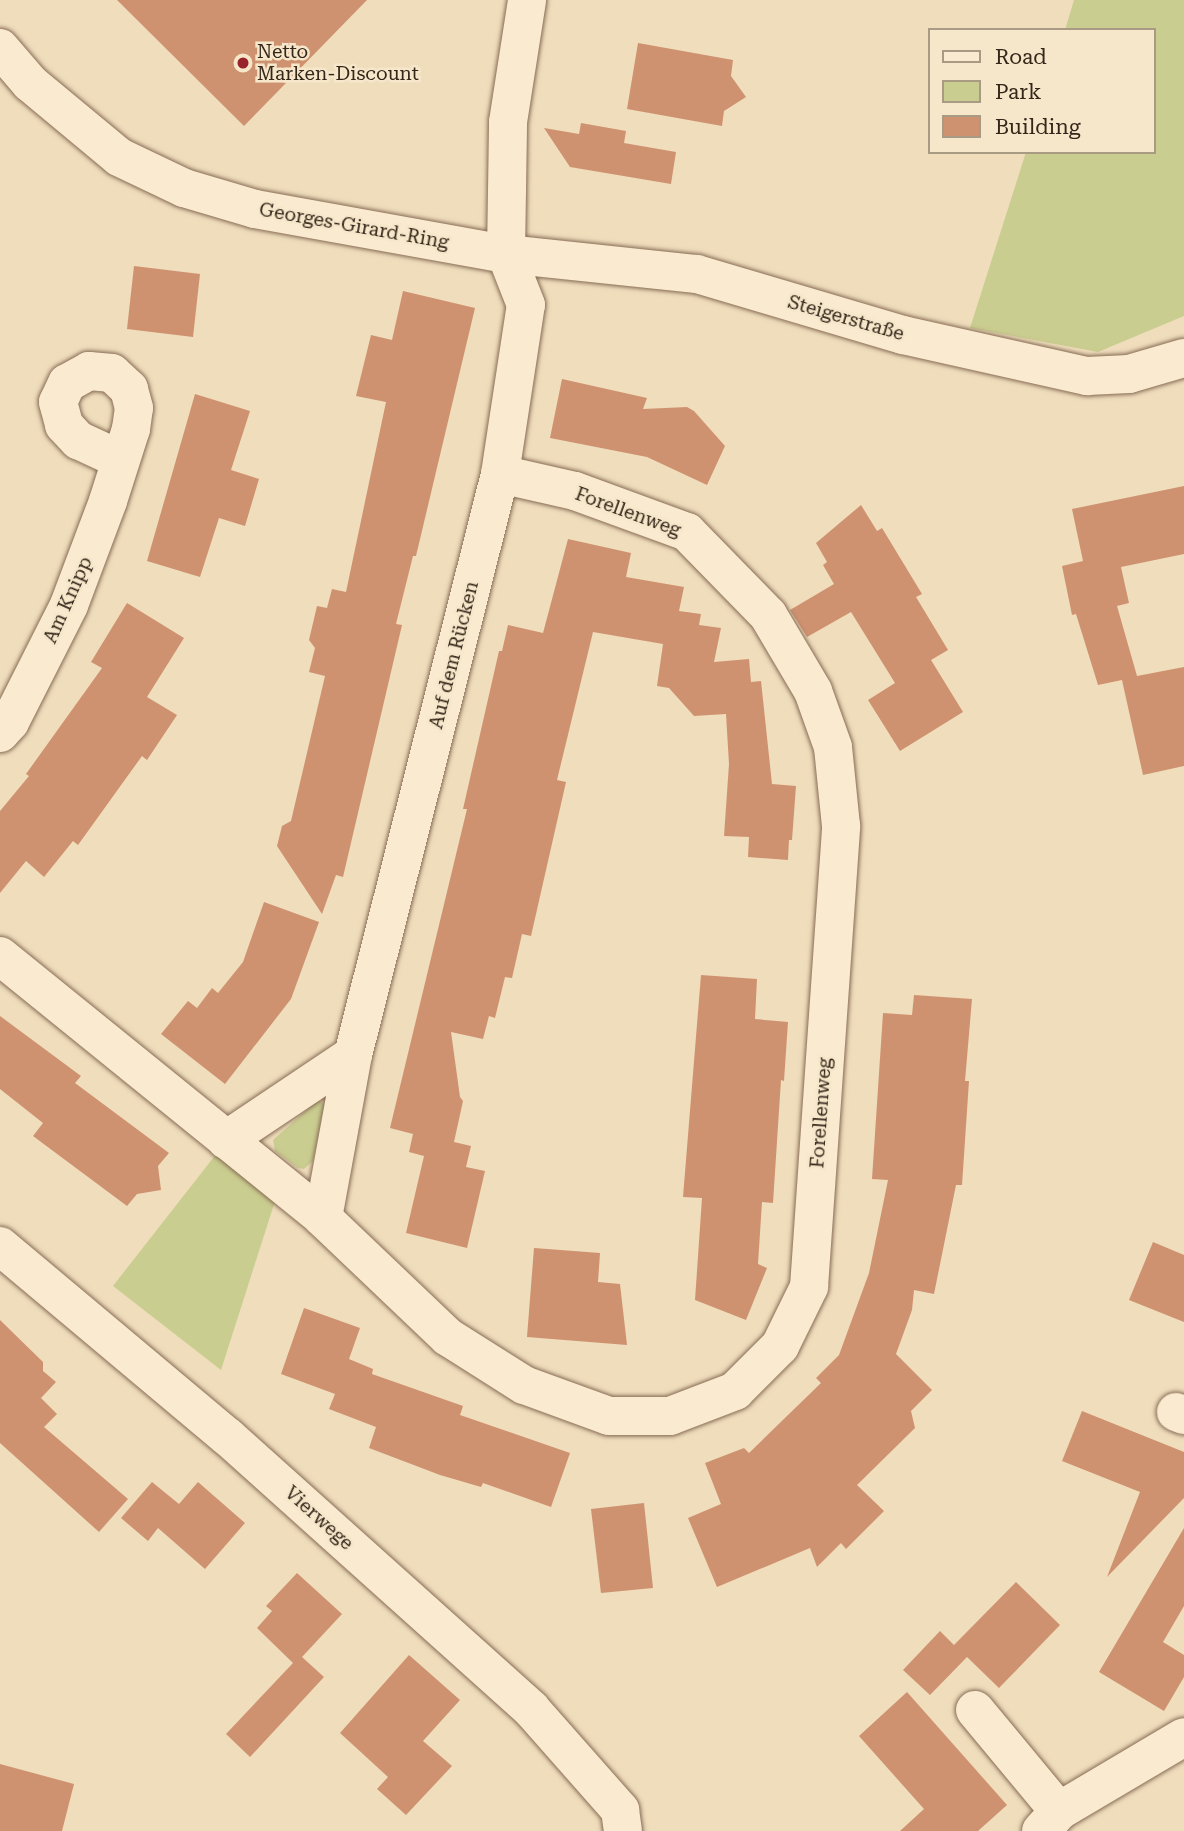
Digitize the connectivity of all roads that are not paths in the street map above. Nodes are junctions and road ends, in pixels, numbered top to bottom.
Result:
1 (527, 0) edge
2 (0, 48) edge
3 (506, 254) junction
4 (1184, 358) edge
5 (121, 460) dead end
6 (500, 474) junction
7 (0, 733) edge
8 (0, 956) edge
9 (353, 1055) junction
10 (226, 1140) junction
11 (323, 1219) junction
12 (0, 1246) edge
13 (975, 1710) dead end
14 (1184, 1737) edge
15 (621, 1820) edge
16 (1050, 1821) edge

1 - 3 street
2 - 3 street, Georges-Girard-Ring
3 - 4 street, Steigerstraße
3 - 6 street, Auf dem Rücken
5 - 7 street, Am Knipp
6 - 9 street, Auf dem Rücken
6 - 11 street, Forellenweg
8 - 10 street
9 - 10 street
9 - 11 street, Auf dem Rücken
10 - 11 street, Forellenweg
12 - 15 street, Vierwege
13 - 16 street
14 - 16 street

